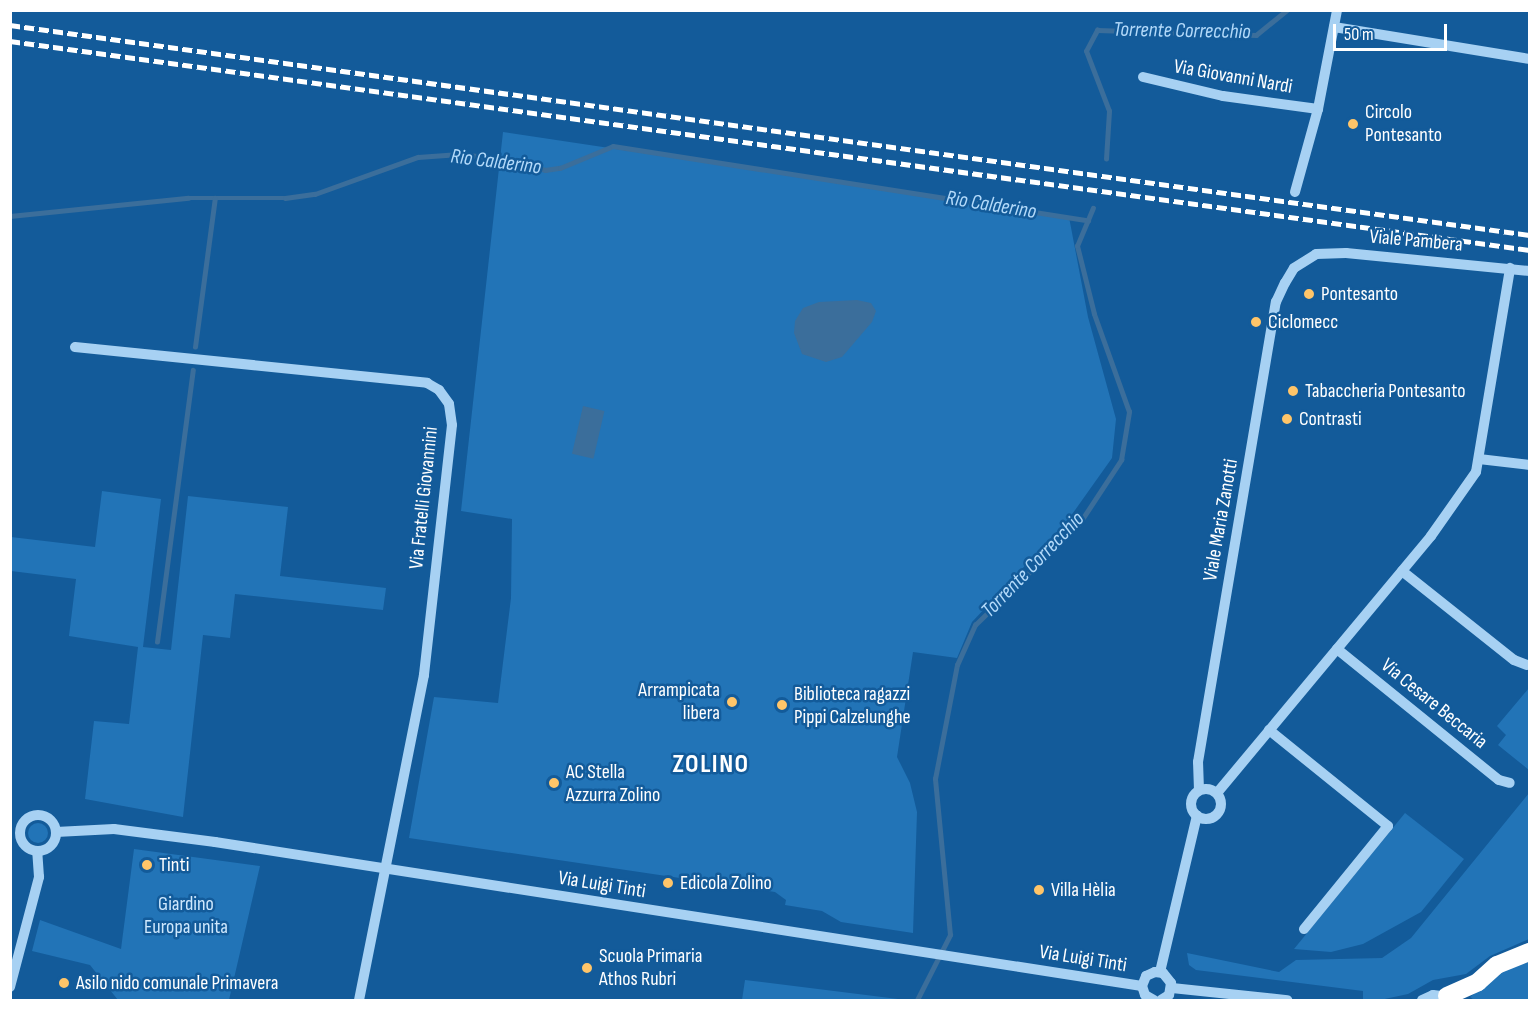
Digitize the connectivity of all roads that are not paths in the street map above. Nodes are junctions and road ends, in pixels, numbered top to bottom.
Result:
1 (1337, 10) edge
2 (1334, 27) junction
3 (1530, 59) edge
4 (1143, 77) dead end
5 (1318, 109) junction
6 (1295, 192) dead end
7 (1301, 263) joint
8 (1510, 268) junction
9 (1530, 271) edge
10 (75, 347) dead end
11 (1479, 459) junction
12 (1530, 465) edge
13 (1402, 570) junction
14 (1337, 649) junction
15 (1527, 665) dead end
16 (1269, 730) junction
17 (1510, 783) dead end
18 (1199, 790) junction
19 (1217, 793) junction
20 (1197, 815) junction
21 (16, 825) edge
22 (56, 832) junction
23 (37, 851) junction
24 (385, 870) junction
25 (1304, 929) dead end
26 (1530, 952) edge
27 (1160, 972) junction
28 (1142, 986) junction
29 (10, 987) edge
30 (1172, 988) junction
31 (1451, 998) edge
32 (359, 1000) edge
33 (1154, 1000) edge
34 (1161, 1000) edge
35 (1287, 1000) edge
36 (1423, 1000) edge

1 - 2 street
2 - 3 street
2 - 5 street
4 - 5 street, Via Giovanni Nardi
5 - 6 street
7 - 8 street, Viale Pambera
7 - 18 street, Viale Maria Zanotti
8 - 9 street, Viale Pambera
8 - 11 street
10 - 24 street, Via Fratelli Giovannini
11 - 12 street
11 - 13 street
13 - 14 street
13 - 15 street
14 - 16 street
14 - 17 street, Via Cesare Beccaria
16 - 19 street
16 - 25 street
18 - 19 street
18 - 20 street, Viale Maria Zanotti
19 - 20 street
20 - 27 street, Viale Maria Zanotti
21 - 22 street
21 - 23 street
22 - 23 street
22 - 24 street, Via Luigi Tinti
23 - 29 street
24 - 28 street, Via Luigi Tinti
24 - 32 street
26 - 31 highway
27 - 28 street
27 - 30 street
28 - 33 street
30 - 34 street
30 - 35 street
31 - 36 street

